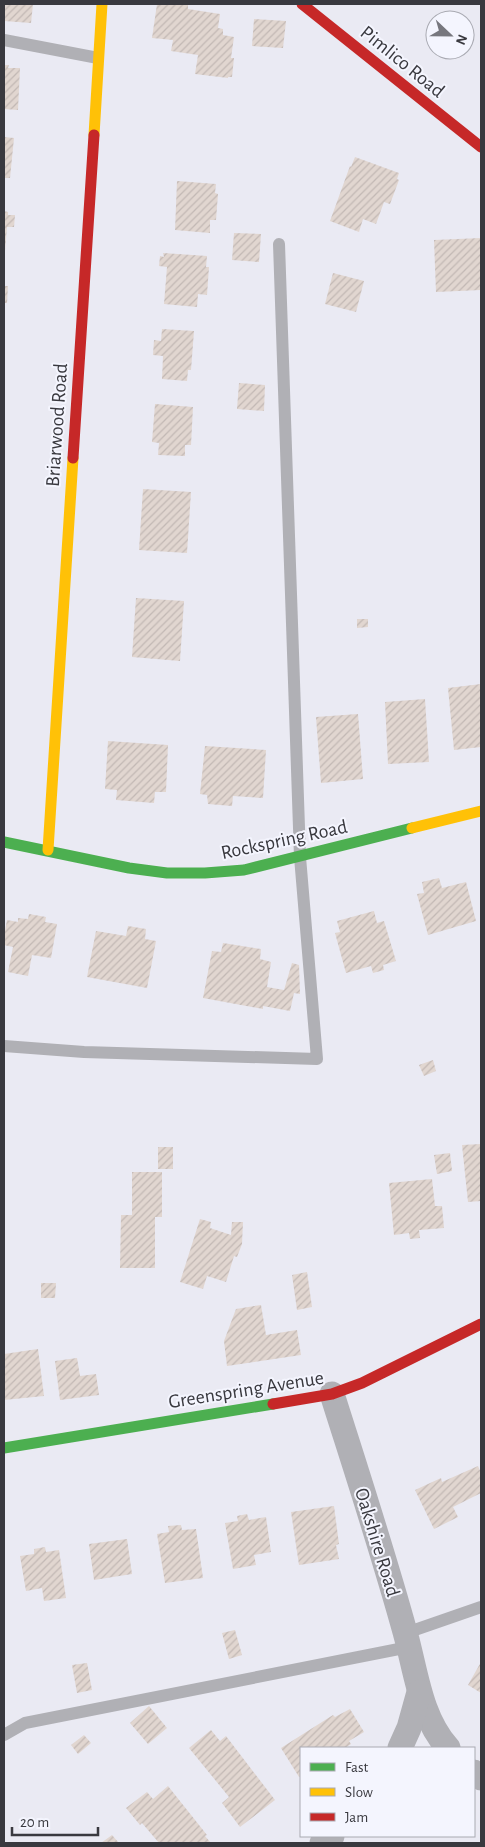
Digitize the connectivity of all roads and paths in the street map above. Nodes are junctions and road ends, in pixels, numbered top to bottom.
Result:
1 (102, 4) edge
2 (302, 4) edge
3 (4, 40) edge
4 (98, 58) junction
5 (481, 147) edge
6 (279, 244) dead end
7 (481, 812) edge
8 (4, 842) edge
9 (48, 850) junction
10 (300, 857) junction
11 (4, 1046) edge
12 (481, 1324) edge
13 (332, 1394) junction
14 (4, 1448) edge
15 (481, 1606) edge
16 (407, 1640) junction
17 (419, 1692) junction
18 (4, 1735) edge
19 (400, 1747) edge
20 (447, 1747) edge

1 - 4 street, Briarwood Road
2 - 5 street, Pimlico Road
3 - 4 lane
4 - 9 street, Briarwood Road
6 - 10 lane
7 - 10 street, Rockspring Road
8 - 9 street, Rockspring Road
9 - 10 street, Rockspring Road
10 - 11 lane
12 - 13 street, Greenspring Avenue
13 - 14 street, Greenspring Avenue
13 - 16 street, Oakshire Road
15 - 16 lane
16 - 17 street, Oakshire Road
16 - 18 lane
17 - 19 street, Oakshire Road
17 - 20 street, Oakshire Road

